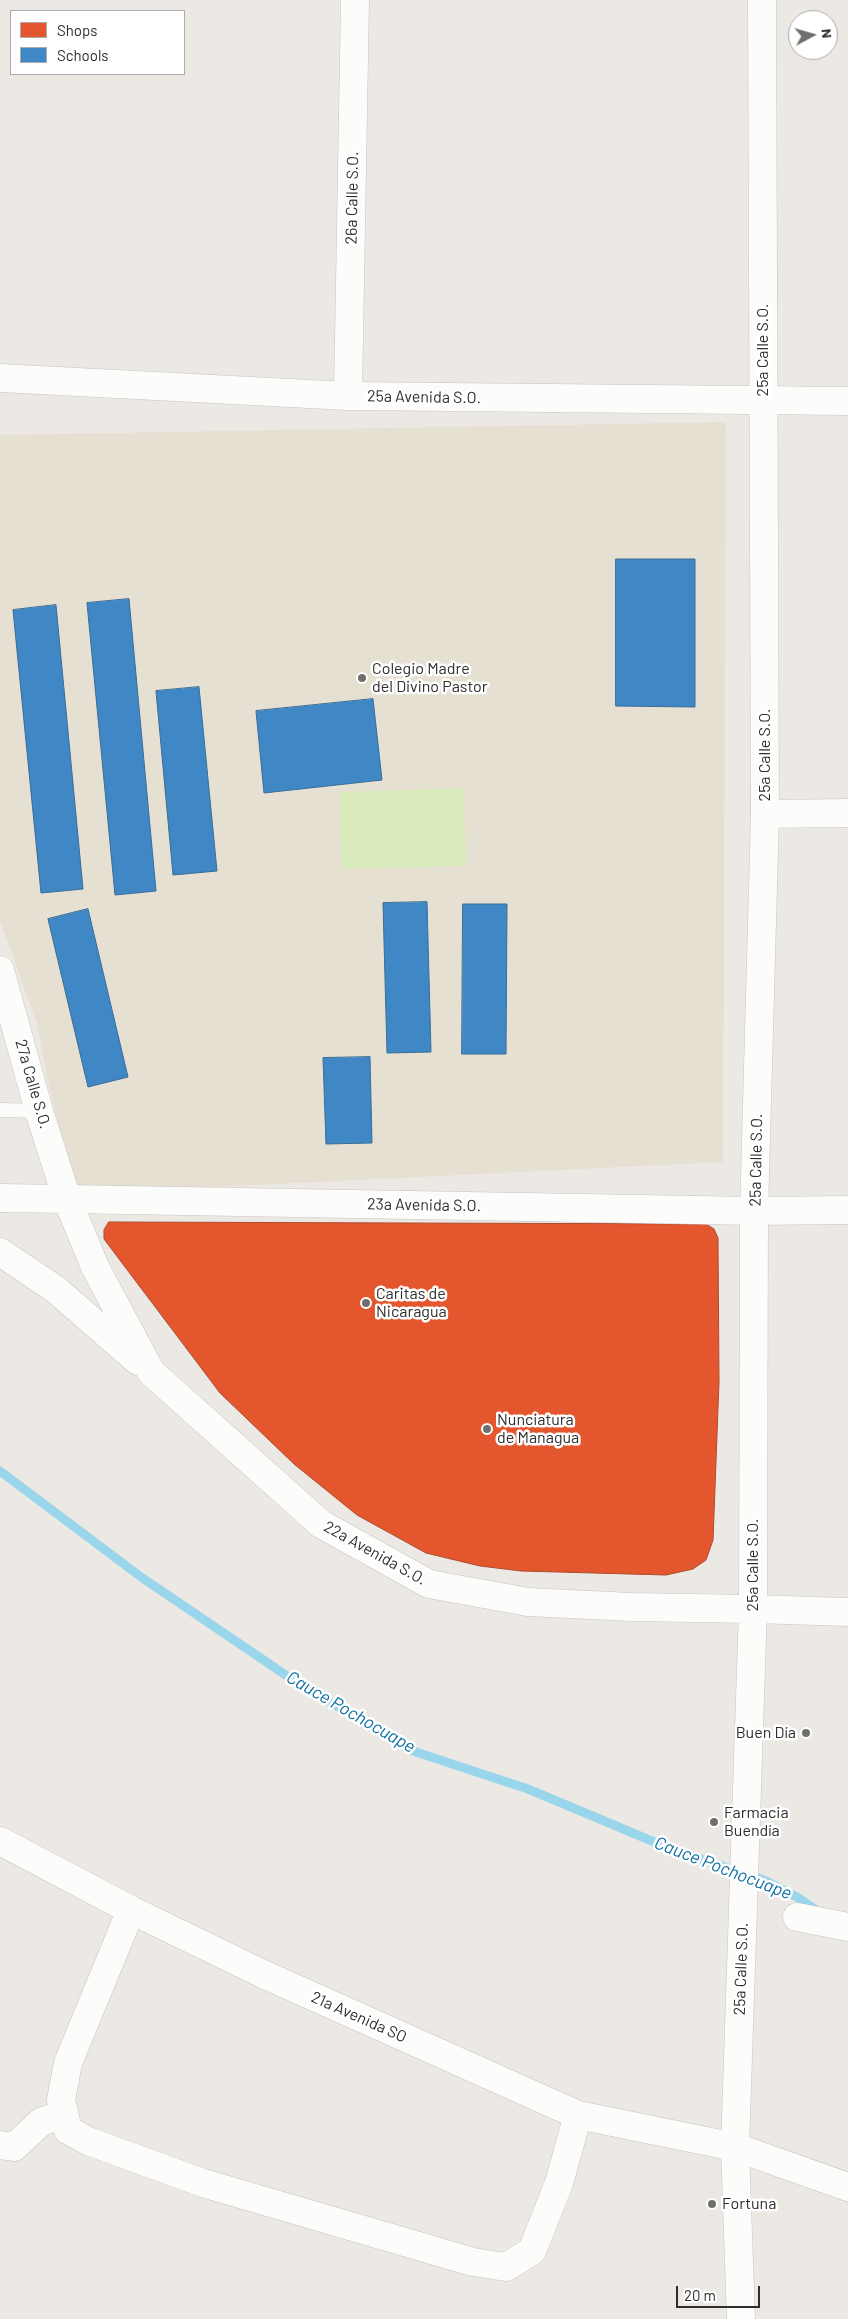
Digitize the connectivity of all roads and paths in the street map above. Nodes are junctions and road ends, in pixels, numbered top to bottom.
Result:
1 (355, 0) edge
2 (762, 0) edge
3 (0, 378) edge
4 (348, 396) junction
5 (763, 401) junction
6 (848, 401) edge
7 (848, 813) edge
8 (765, 814) junction
9 (0, 970) edge
10 (0, 1110) edge
11 (39, 1111) junction
12 (0, 1198) edge
13 (67, 1199) junction
14 (848, 1210) edge
15 (754, 1211) junction
16 (0, 1252) edge
17 (150, 1372) junction
18 (753, 1609) junction
19 (848, 1612) edge
20 (0, 1841) edge
21 (131, 1910) junction
22 (797, 1917) dead end
23 (848, 1927) edge
24 (64, 2114) junction
25 (578, 2115) junction
26 (0, 2145) edge
27 (736, 2147) junction
28 (848, 2188) edge
29 (742, 2319) edge

1 - 4 street, 26a Calle S.O.
2 - 5 street, 25a Calle S.O.
3 - 4 street, 25a Avenida S.O.
4 - 5 street, 25a Avenida S.O.
5 - 6 street, 25a Avenida S.O.
5 - 8 street, 25a Calle S.O.
7 - 8 street
8 - 15 street, 25a Calle S.O.
9 - 11 street, 27a Calle S.O.
10 - 11 lane
11 - 13 street, 27a Calle S.O.
12 - 13 street, 23a Avenida S.O.
13 - 15 street, 23a Avenida S.O.
13 - 17 street, 22a Avenida S.O.
14 - 15 street, 23a Avenida S.O.
15 - 18 street, 25a Calle S.O.
16 - 17 street
17 - 18 street, 22a Avenida S.O.
18 - 19 street, 22a Avenida S.O.
18 - 27 street, 25a Calle S.O.
20 - 21 street, 21a Avenida SO
21 - 24 street
21 - 25 street, 21a Avenida SO
22 - 23 street
24 - 25 street
24 - 26 street
25 - 27 street, 21a Avenida SO
27 - 28 street, 21a Avenida SO
27 - 29 street, 25a Calle S.O.

